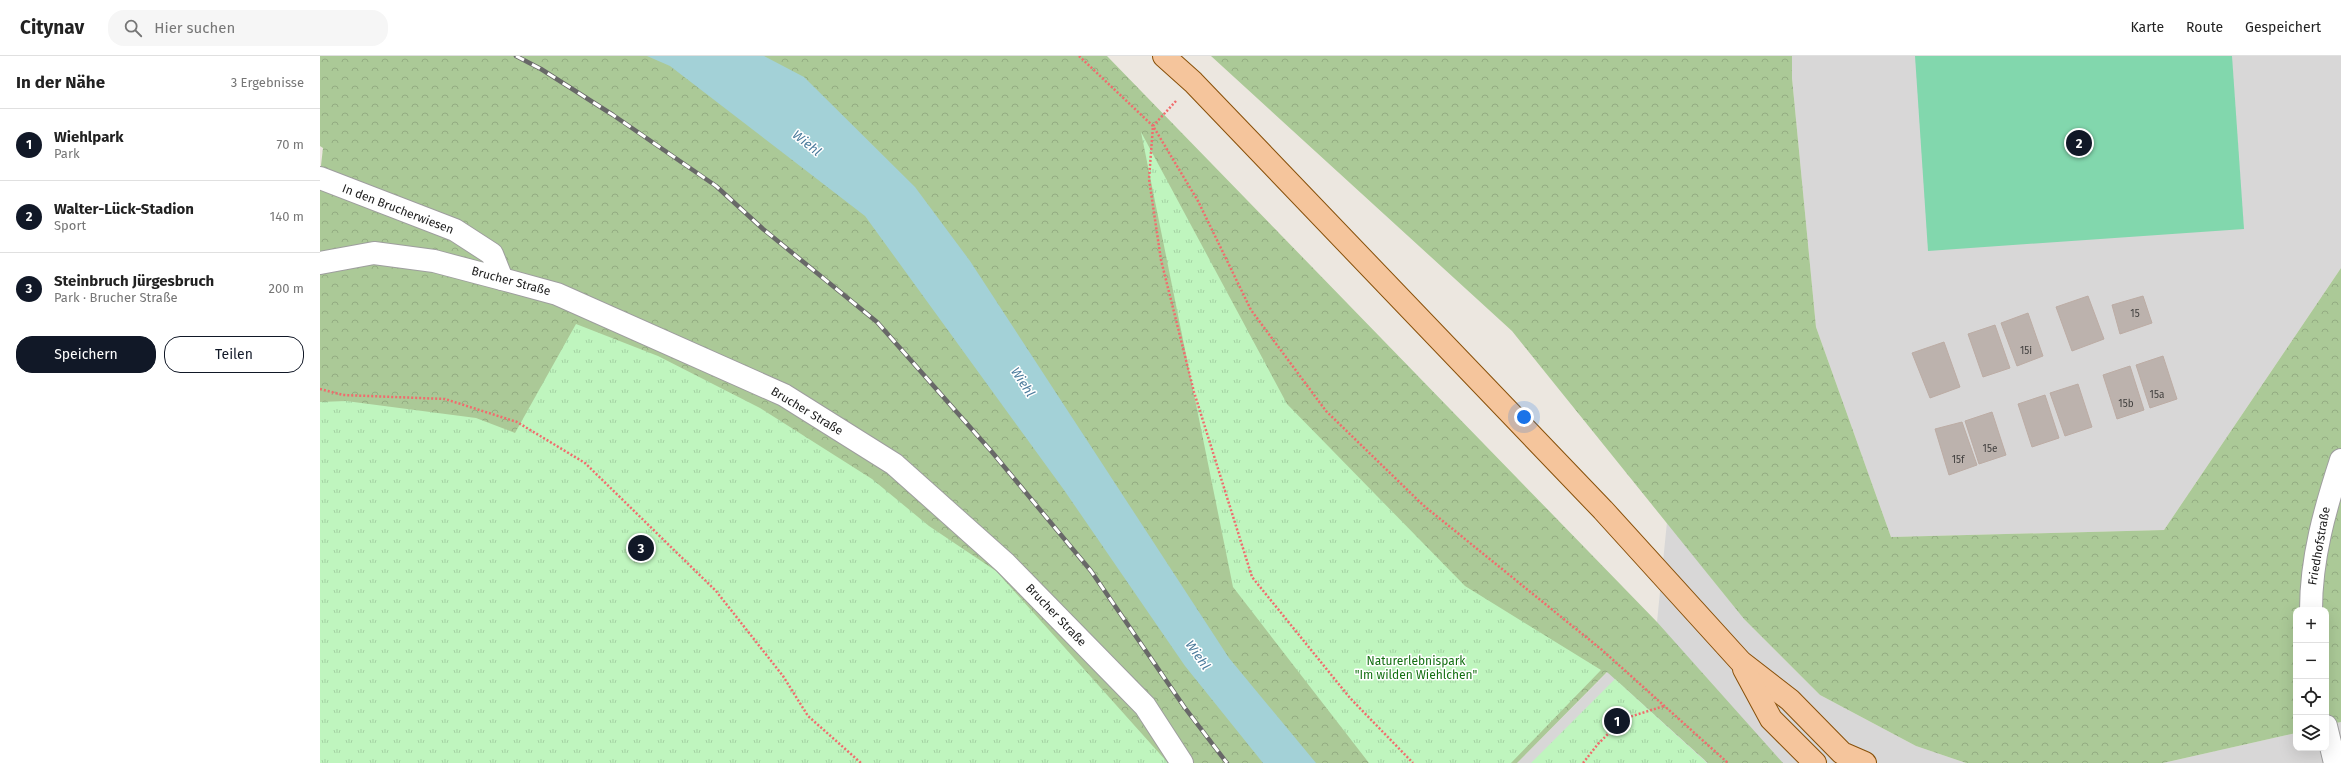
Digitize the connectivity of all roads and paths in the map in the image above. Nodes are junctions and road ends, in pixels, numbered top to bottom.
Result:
1 (1079, 56) edge
2 (1164, 56) edge
3 (1193, 82) junction
4 (1153, 126) junction
5 (320, 178) edge
6 (320, 263) edge
7 (502, 279) junction
8 (320, 389) edge
9 (2341, 460) edge
10 (2311, 607) edge
11 (1741, 662) junction
12 (1664, 706) junction
13 (2329, 738) edge
14 (861, 763) edge
15 (1182, 763) edge
16 (1413, 763) edge
17 (1583, 763) edge
18 (1728, 763) edge
19 (1815, 763) edge
20 (1865, 763) edge
21 (2335, 763) edge

1 - 4 path
2 - 3 main road
3 - 4 path
3 - 11 main road
4 - 12 path
4 - 16 path
5 - 7 street, In den Brucherwiesen
6 - 7 street, Brucher Straße
7 - 15 street, Brucher Straße
8 - 14 path
9 - 10 street, Friedhofstraße
11 - 19 main road
11 - 20 main road
12 - 17 path
12 - 18 path
13 - 21 street

